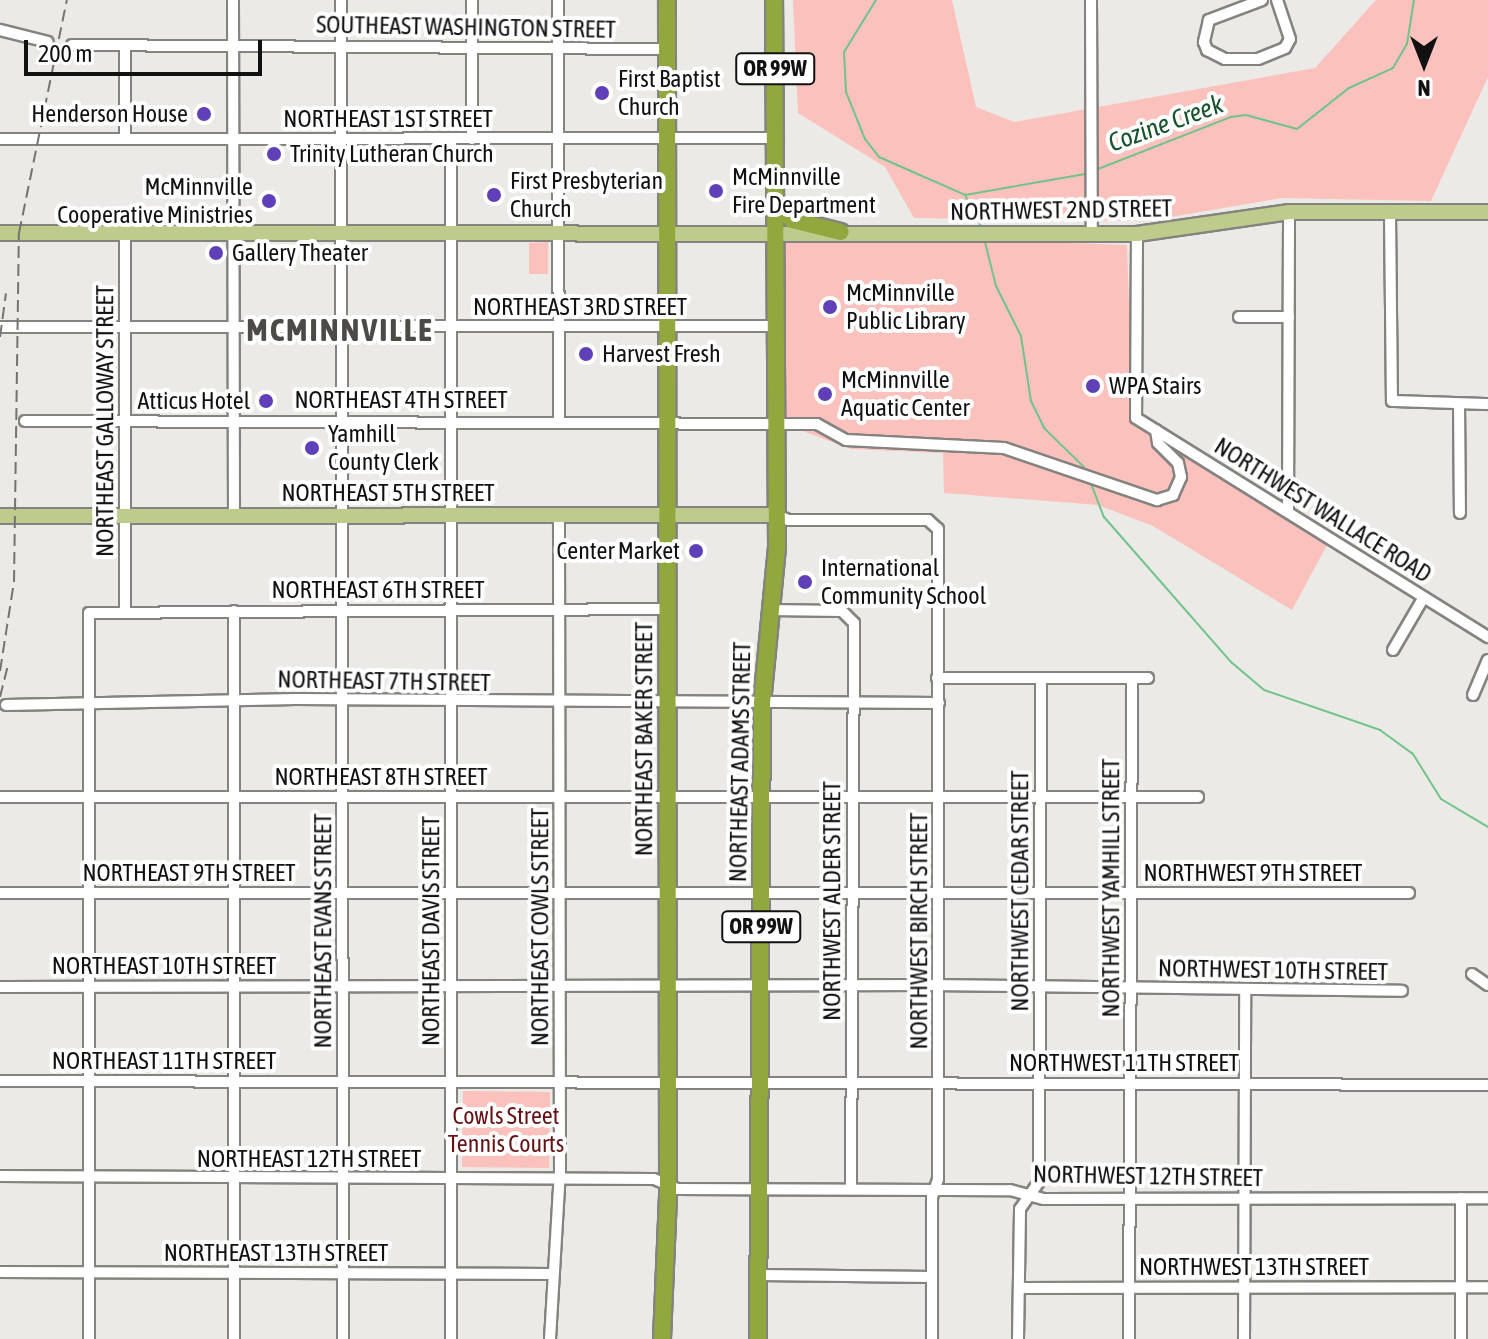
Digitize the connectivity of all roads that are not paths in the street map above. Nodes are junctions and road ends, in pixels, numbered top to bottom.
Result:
1 (233, 0) edge
2 (341, 0) edge
3 (472, 0) edge
4 (558, 0) edge
5 (667, 0) edge
6 (774, 0) edge
7 (1091, 0) edge
8 (1262, 0) edge
9 (1277, 0) edge
10 (0, 30) edge
11 (48, 42) dead end
12 (72, 45) dead end
13 (125, 45) junction
14 (233, 45) junction
15 (341, 45) junction
16 (558, 49) junction
17 (667, 49) junction
18 (472, 50) junction
19 (233, 138) junction
20 (559, 138) junction
21 (667, 138) junction
22 (776, 138) junction
23 (0, 139) edge
24 (125, 139) junction
25 (343, 139) junction
26 (451, 139) junction
27 (472, 139) junction
28 (776, 202) junction
29 (1289, 212) junction
30 (1488, 212) edge
31 (1390, 214) junction
32 (343, 232) junction
33 (559, 232) junction
34 (668, 232) junction
35 (841, 232) junction
36 (0, 233) edge
37 (125, 233) junction
38 (451, 233) junction
39 (776, 233) junction
40 (233, 234) junction
41 (1092, 234) junction
42 (1137, 234) junction
43 (1239, 317) dead end
44 (1289, 317) junction
45 (668, 326) junction
46 (776, 326) junction
47 (0, 327) edge
48 (234, 327) junction
49 (343, 327) junction
50 (558, 327) junction
51 (124, 328) junction
52 (451, 328) junction
53 (1459, 404) junction
54 (1488, 404) edge
55 (343, 420) junction
56 (451, 420) junction
57 (559, 420) junction
58 (25, 421) dead end
59 (124, 421) junction
60 (233, 421) junction
61 (668, 421) junction
62 (776, 421) junction
63 (1156, 430) junction
64 (1288, 510) junction
65 (1460, 513) dead end
66 (234, 515) junction
67 (343, 515) junction
68 (559, 515) junction
69 (668, 515) junction
70 (777, 515) junction
71 (0, 516) edge
72 (124, 516) junction
73 (451, 516) junction
74 (1424, 597) junction
75 (343, 609) junction
76 (451, 609) junction
77 (668, 609) junction
78 (125, 610) junction
79 (560, 610) junction
80 (770, 610) junction
81 (234, 611) junction
82 (1488, 637) edge
83 (1393, 650) dead end
84 (1488, 660) edge
85 (937, 678) junction
86 (1041, 678) junction
87 (1132, 678) junction
88 (1148, 678) dead end
89 (1473, 695) dead end
90 (343, 699) junction
91 (234, 701) junction
92 (451, 702) junction
93 (853, 702) junction
94 (559, 703) junction
95 (668, 703) junction
96 (762, 703) junction
97 (939, 703) junction
98 (6, 705) dead end
99 (89, 705) junction
100 (0, 797) edge
101 (89, 797) junction
102 (234, 797) junction
103 (343, 797) junction
104 (451, 797) junction
105 (559, 797) junction
106 (668, 797) junction
107 (762, 797) junction
108 (940, 797) junction
109 (1198, 797) dead end
110 (852, 798) junction
111 (1041, 799) junction
112 (1131, 801) junction
113 (0, 893) edge
114 (89, 893) junction
115 (234, 893) junction
116 (343, 893) junction
117 (451, 893) junction
118 (560, 893) junction
119 (668, 893) junction
120 (761, 893) junction
121 (852, 893) junction
122 (939, 893) junction
123 (1041, 893) junction
124 (1131, 893) junction
125 (1409, 893) dead end
126 (1472, 974) dead end
127 (761, 985) junction
128 (851, 985) junction
129 (1488, 985) edge
130 (89, 986) junction
131 (234, 986) junction
132 (343, 986) junction
133 (451, 986) junction
134 (560, 986) junction
135 (668, 986) junction
136 (0, 987) edge
137 (939, 987) junction
138 (1039, 988) junction
139 (1131, 988) junction
140 (1245, 989) junction
141 (1402, 991) dead end
142 (343, 1080) junction
143 (560, 1080) junction
144 (667, 1080) junction
145 (760, 1080) junction
146 (851, 1080) junction
147 (0, 1081) edge
148 (89, 1081) junction
149 (234, 1081) junction
150 (451, 1081) junction
151 (938, 1081) junction
152 (1040, 1083) junction
153 (1130, 1083) junction
154 (1245, 1083) junction
155 (1488, 1085) edge
156 (0, 1176) edge
157 (89, 1177) junction
158 (234, 1178) junction
159 (343, 1178) junction
160 (451, 1179) junction
161 (559, 1179) junction
162 (667, 1185) junction
163 (760, 1189) junction
164 (851, 1189) junction
165 (934, 1190) junction
166 (1029, 1195) junction
167 (1461, 1198) junction
168 (1488, 1198) edge
169 (1130, 1199) junction
170 (1244, 1199) junction
171 (666, 1269) junction
172 (0, 1272) edge
173 (89, 1273) junction
174 (234, 1273) junction
175 (343, 1273) junction
176 (451, 1274) junction
177 (553, 1274) junction
178 (760, 1275) junction
179 (931, 1277) junction
180 (1244, 1287) junction
181 (1461, 1287) junction
182 (1488, 1287) edge
183 (1019, 1288) junction
184 (1129, 1288) junction
185 (89, 1339) edge
186 (234, 1339) edge
187 (343, 1339) edge
188 (451, 1339) edge
189 (550, 1339) edge
190 (662, 1339) edge
191 (670, 1339) edge
192 (758, 1339) edge
193 (932, 1339) edge
194 (1018, 1339) edge
195 (1129, 1339) edge
196 (1244, 1339) edge
197 (1461, 1339) edge

1 - 14 street
2 - 15 street, NORTHEAST EVANS STREET
3 - 18 street
4 - 16 street
5 - 17 highway, NORTHEAST BAKER STREET
6 - 22 highway, OR 99W
7 - 41 street
8 - 9 street
10 - 11 street
12 - 13 street, SOUTHEAST WASHINGTON STREET
13 - 14 street, SOUTHEAST WASHINGTON STREET
13 - 24 street
14 - 15 street, SOUTHEAST WASHINGTON STREET
14 - 19 street
15 - 18 street, SOUTHEAST WASHINGTON STREET
15 - 25 street, NORTHEAST EVANS STREET
16 - 17 street, SOUTHEAST WASHINGTON STREET
16 - 18 street, SOUTHEAST WASHINGTON STREET
16 - 20 street
17 - 21 highway, NORTHEAST BAKER STREET
18 - 27 street
19 - 24 street, NORTHEAST 1ST STREET
19 - 25 street, NORTHEAST 1ST STREET
19 - 40 street
20 - 21 street, NORTHEAST 1ST STREET
20 - 27 street, NORTHEAST 1ST STREET
20 - 33 street
21 - 22 street, NORTHEAST 1ST STREET
21 - 34 highway, NORTHEAST BAKER STREET
22 - 28 highway, NORTHEAST ADAMS STREET / OR 99W
23 - 24 street, NORTHEAST 1ST STREET
25 - 26 street, NORTHEAST 1ST STREET
25 - 32 street, NORTHEAST EVANS STREET
26 - 27 street, NORTHEAST 1ST STREET
26 - 38 street, NORTHEAST DAVIS STREET
28 - 35 highway
28 - 39 highway, NORTHEAST ADAMS STREET / OR 99W
29 - 31 main road, NORTHWEST 2ND STREET
29 - 42 main road, NORTHWEST 2ND STREET
29 - 44 street
30 - 31 main road, NORTHWEST 2ND STREET
31 - 53 street
32 - 38 main road, NORTHWEST 2ND STREET
32 - 40 main road, NORTHWEST 2ND STREET
32 - 49 street, NORTHEAST EVANS STREET
33 - 34 main road, NORTHWEST 2ND STREET
33 - 38 main road, NORTHWEST 2ND STREET
33 - 50 street
34 - 39 main road, NORTHWEST 2ND STREET
34 - 45 highway, NORTHEAST BAKER STREET
35 - 39 main road, NORTHWEST 2ND STREET
35 - 41 main road, NORTHWEST 2ND STREET
36 - 37 main road, NORTHWEST 2ND STREET
37 - 40 main road, NORTHWEST 2ND STREET
37 - 51 street, NORTHEAST GALLOWAY STREET
38 - 52 street, NORTHEAST DAVIS STREET
39 - 46 highway, NORTHEAST ADAMS STREET / OR 99W
40 - 48 street
41 - 42 main road, NORTHWEST 2ND STREET
42 - 63 street, NORTHWEST WALLACE ROAD
43 - 44 street
44 - 64 street
45 - 46 street, NORTHEAST 3RD STREET
45 - 50 street, NORTHEAST 3RD STREET
45 - 61 highway, NORTHEAST BAKER STREET
46 - 62 highway, NORTHEAST ADAMS STREET / OR 99W
47 - 51 street, NORTHEAST 3RD STREET
48 - 49 street, NORTHEAST 3RD STREET
48 - 51 street, NORTHEAST 3RD STREET
48 - 60 street
49 - 52 street, NORTHEAST 3RD STREET
49 - 55 street, NORTHEAST EVANS STREET
50 - 52 street, NORTHEAST 3RD STREET
50 - 57 street
51 - 59 street, NORTHEAST GALLOWAY STREET
52 - 56 street, NORTHEAST DAVIS STREET
53 - 54 street
53 - 65 street
55 - 56 street, NORTHEAST 4TH STREET
55 - 60 street, NORTHEAST 4TH STREET
55 - 67 street, NORTHEAST EVANS STREET
56 - 57 street, NORTHEAST 4TH STREET
56 - 73 street, NORTHEAST DAVIS STREET
57 - 61 street, NORTHEAST 4TH STREET
58 - 59 street, NORTHEAST 4TH STREET
59 - 60 street, NORTHEAST 4TH STREET
59 - 72 street, NORTHEAST GALLOWAY STREET
60 - 66 street
61 - 62 street, NORTHEAST 4TH STREET
61 - 69 highway, NORTHEAST BAKER STREET
62 - 63 street, NORTHEAST 4TH STREET
62 - 70 highway, NORTHEAST ADAMS STREET / OR 99W
63 - 64 street, NORTHWEST WALLACE ROAD
64 - 74 street, NORTHWEST WALLACE ROAD
66 - 67 main road, NORTHEAST 5TH STREET
66 - 72 main road, NORTHEAST 5TH STREET
67 - 73 main road, NORTHEAST 5TH STREET
67 - 75 street, NORTHEAST EVANS STREET
68 - 69 main road, NORTHEAST 5TH STREET
68 - 73 main road, NORTHEAST 5TH STREET
68 - 79 street, NORTHEAST COWLS STREET
69 - 70 main road, NORTHEAST 5TH STREET
69 - 77 highway, NORTHEAST BAKER STREET
70 - 80 highway, NORTHEAST ADAMS STREET / OR 99W
70 - 85 street, NORTHWEST BIRCH STREET
71 - 72 main road, NORTHEAST 5TH STREET
72 - 78 street, NORTHEAST GALLOWAY STREET
73 - 76 street, NORTHEAST DAVIS STREET
74 - 82 street, NORTHWEST WALLACE ROAD
74 - 83 street
75 - 76 street, NORTHEAST 6TH STREET
75 - 81 street, NORTHEAST 6TH STREET
75 - 90 street, NORTHEAST EVANS STREET
76 - 79 street, NORTHEAST 6TH STREET
76 - 92 street, NORTHEAST DAVIS STREET
77 - 79 street, NORTHEAST 6TH STREET
77 - 95 highway, NORTHEAST BAKER STREET
78 - 81 street, NORTHEAST 6TH STREET
78 - 99 street, NORTHEAST 6TH STREET
79 - 94 street, NORTHEAST COWLS STREET
80 - 93 street, NORTHWEST ALDER STREET
80 - 96 highway, NORTHEAST ADAMS STREET / OR 99W
81 - 91 street
84 - 89 street
85 - 86 street
85 - 97 street, NORTHWEST BIRCH STREET
86 - 87 street
86 - 111 street, NORTHWEST CEDAR STREET
87 - 88 street
87 - 112 street, NORTHWEST YAMHILL STREET
90 - 91 street, NORTHEAST 7TH STREET
90 - 92 street, NORTHEAST 7TH STREET
90 - 103 street, NORTHEAST EVANS STREET
91 - 99 street, NORTHEAST 7TH STREET
91 - 102 street
92 - 94 street, NORTHEAST 7TH STREET
92 - 104 street, NORTHEAST DAVIS STREET
93 - 96 street, NORTHEAST 7TH STREET
93 - 97 street, NORTHEAST 7TH STREET
93 - 110 street, NORTHWEST ALDER STREET
94 - 95 street, NORTHEAST 7TH STREET
94 - 105 street, NORTHEAST COWLS STREET
95 - 96 street, NORTHEAST 7TH STREET
95 - 106 highway, NORTHEAST BAKER STREET
96 - 107 highway, NORTHEAST ADAMS STREET / OR 99W
97 - 108 street, NORTHWEST BIRCH STREET
98 - 99 street, NORTHEAST 7TH STREET
99 - 101 street
100 - 101 street, NORTHEAST 8TH STREET
101 - 102 street, NORTHEAST 8TH STREET
101 - 114 street
102 - 103 street, NORTHEAST 8TH STREET
102 - 115 street
103 - 104 street, NORTHEAST 8TH STREET
103 - 116 street, NORTHEAST EVANS STREET
104 - 105 street, NORTHEAST 8TH STREET
104 - 117 street, NORTHEAST DAVIS STREET
105 - 106 street, NORTHEAST 8TH STREET
105 - 118 street, NORTHEAST COWLS STREET
106 - 107 street, NORTHEAST 8TH STREET
106 - 119 highway, NORTHEAST BAKER STREET
107 - 110 street, NORTHEAST 8TH STREET
107 - 120 highway, NORTHEAST ADAMS STREET / OR 99W
108 - 110 street, NORTHEAST 8TH STREET
108 - 111 street, NORTHEAST 8TH STREET
108 - 122 street, NORTHWEST BIRCH STREET
109 - 112 street, NORTHEAST 8TH STREET
110 - 121 street, NORTHWEST ALDER STREET
111 - 112 street, NORTHEAST 8TH STREET
111 - 123 street, NORTHWEST CEDAR STREET
112 - 124 street, NORTHWEST YAMHILL STREET
113 - 114 street, NORTHEAST 9TH STREET
114 - 115 street, NORTHEAST 9TH STREET
114 - 130 street
115 - 116 street, NORTHEAST 9TH STREET
115 - 131 street
116 - 117 street, NORTHEAST 9TH STREET
116 - 132 street, NORTHEAST EVANS STREET
117 - 118 street, NORTHEAST 9TH STREET
117 - 133 street, NORTHEAST DAVIS STREET
118 - 119 street, NORTHEAST 9TH STREET
118 - 134 street, NORTHEAST COWLS STREET
119 - 120 street, NORTHEAST 9TH STREET
119 - 135 highway, NORTHEAST BAKER STREET
120 - 121 street, NORTHWEST 9TH STREET
120 - 127 highway, NORTHEAST ADAMS STREET / OR 99W
121 - 122 street, NORTHWEST 9TH STREET
121 - 128 street, NORTHWEST ALDER STREET
122 - 123 street, NORTHWEST 9TH STREET
122 - 137 street, NORTHWEST BIRCH STREET
123 - 124 street, NORTHWEST 9TH STREET
123 - 138 street, NORTHWEST CEDAR STREET
124 - 125 street, NORTHWEST 9TH STREET
124 - 139 street, NORTHWEST YAMHILL STREET
126 - 129 street
127 - 128 street, NORTHWEST 10TH STREET
127 - 135 street, NORTHEAST 10TH STREET
127 - 145 highway, NORTHEAST ADAMS STREET / OR 99W
128 - 137 street, NORTHWEST 10TH STREET
128 - 146 street, NORTHWEST ALDER STREET
130 - 131 street, NORTHEAST 10TH STREET
130 - 136 street, NORTHEAST 10TH STREET
130 - 148 street
131 - 132 street, NORTHEAST 10TH STREET
131 - 149 street
132 - 133 street, NORTHEAST 10TH STREET
132 - 142 street, NORTHEAST EVANS STREET
133 - 134 street, NORTHEAST 10TH STREET
133 - 150 street, NORTHEAST DAVIS STREET
134 - 135 street, NORTHEAST 10TH STREET
134 - 143 street, NORTHEAST COWLS STREET
135 - 144 highway, NORTHEAST BAKER STREET
137 - 138 street, NORTHWEST 10TH STREET
137 - 151 street, NORTHWEST BIRCH STREET
138 - 139 street, NORTHWEST 10TH STREET
138 - 152 street, NORTHWEST CEDAR STREET
139 - 140 street, NORTHWEST 10TH STREET
139 - 153 street, NORTHWEST YAMHILL STREET
140 - 141 street, NORTHWEST 10TH STREET
140 - 154 street
142 - 149 street, NORTHEAST 11TH STREET
142 - 150 street, NORTHEAST 11TH STREET
142 - 159 street, NORTHEAST EVANS STREET
143 - 144 street, NORTHEAST 11TH STREET
143 - 150 street, NORTHEAST 11TH STREET
143 - 161 street, NORTHEAST COWLS STREET
144 - 145 street, NORTHEAST 11TH STREET
144 - 162 highway, NORTHEAST BAKER STREET
145 - 146 street, NORTHWEST 11TH STREET
145 - 163 highway, NORTHEAST ADAMS STREET / OR 99W
146 - 151 street, NORTHWEST 11TH STREET
146 - 164 street, NORTHWEST ALDER STREET
147 - 148 street, NORTHEAST 11TH STREET
148 - 149 street, NORTHEAST 11TH STREET
148 - 157 street
149 - 158 street
150 - 160 street, NORTHEAST DAVIS STREET
151 - 152 street, NORTHWEST 11TH STREET
151 - 165 street, NORTHWEST BIRCH STREET
152 - 153 street, NORTHWEST 11TH STREET
152 - 166 street, NORTHWEST CEDAR STREET
153 - 154 street, NORTHWEST 11TH STREET
153 - 169 street, NORTHWEST YAMHILL STREET
154 - 155 street, NORTHWEST 11TH STREET
154 - 170 street
156 - 157 street, NORTHEAST 12TH STREET
157 - 158 street, NORTHEAST 12TH STREET
157 - 173 street
158 - 159 street, NORTHEAST 12TH STREET
158 - 174 street
159 - 160 street, NORTHEAST 12TH STREET
159 - 175 street, NORTHEAST EVANS STREET
160 - 161 street, NORTHEAST 12TH STREET
160 - 176 street, NORTHEAST DAVIS STREET
161 - 162 street, NORTHEAST 12TH STREET
161 - 177 street, NORTHEAST COWLS STREET
162 - 163 street, NORTHEAST 12TH STREET
162 - 171 highway, NORTHEAST BAKER STREET
163 - 164 street, NORTHWEST 12TH STREET
163 - 178 highway, NORTHEAST ADAMS STREET / OR 99W
164 - 165 street, NORTHWEST 12TH STREET
165 - 166 street, NORTHWEST 12TH STREET
165 - 179 street, NORTHWEST BIRCH STREET
166 - 169 street, NORTHWEST 12TH STREET
166 - 183 street, NORTHWEST CEDAR STREET
167 - 168 street, NORTHWEST 12TH STREET
167 - 170 street, NORTHWEST 12TH STREET
167 - 181 street
169 - 170 street, NORTHWEST 12TH STREET
169 - 184 street, NORTHWEST YAMHILL STREET
170 - 180 street
171 - 190 highway, NORTHEAST BAKER STREET
171 - 191 highway
172 - 173 street, NORTHEAST 13TH STREET
173 - 174 street, NORTHEAST 13TH STREET
173 - 185 street
174 - 175 street, NORTHEAST 13TH STREET
174 - 186 street
175 - 176 street, NORTHEAST 13TH STREET
175 - 187 street, NORTHEAST EVANS STREET
176 - 177 street, NORTHEAST 13TH STREET
176 - 188 street, NORTHEAST DAVIS STREET
177 - 189 street, NORTHEAST COWLS STREET
178 - 179 street
178 - 192 highway, NORTHEAST ADAMS STREET / OR 99W
179 - 193 street, NORTHWEST BIRCH STREET
180 - 181 street, NORTHWEST 13TH STREET
180 - 184 street, NORTHWEST 13TH STREET
180 - 196 street
181 - 182 street, NORTHWEST 13TH STREET
181 - 197 street
183 - 184 street, NORTHWEST 13TH STREET
183 - 194 street, NORTHWEST CEDAR STREET
184 - 195 street, NORTHWEST YAMHILL STREET

